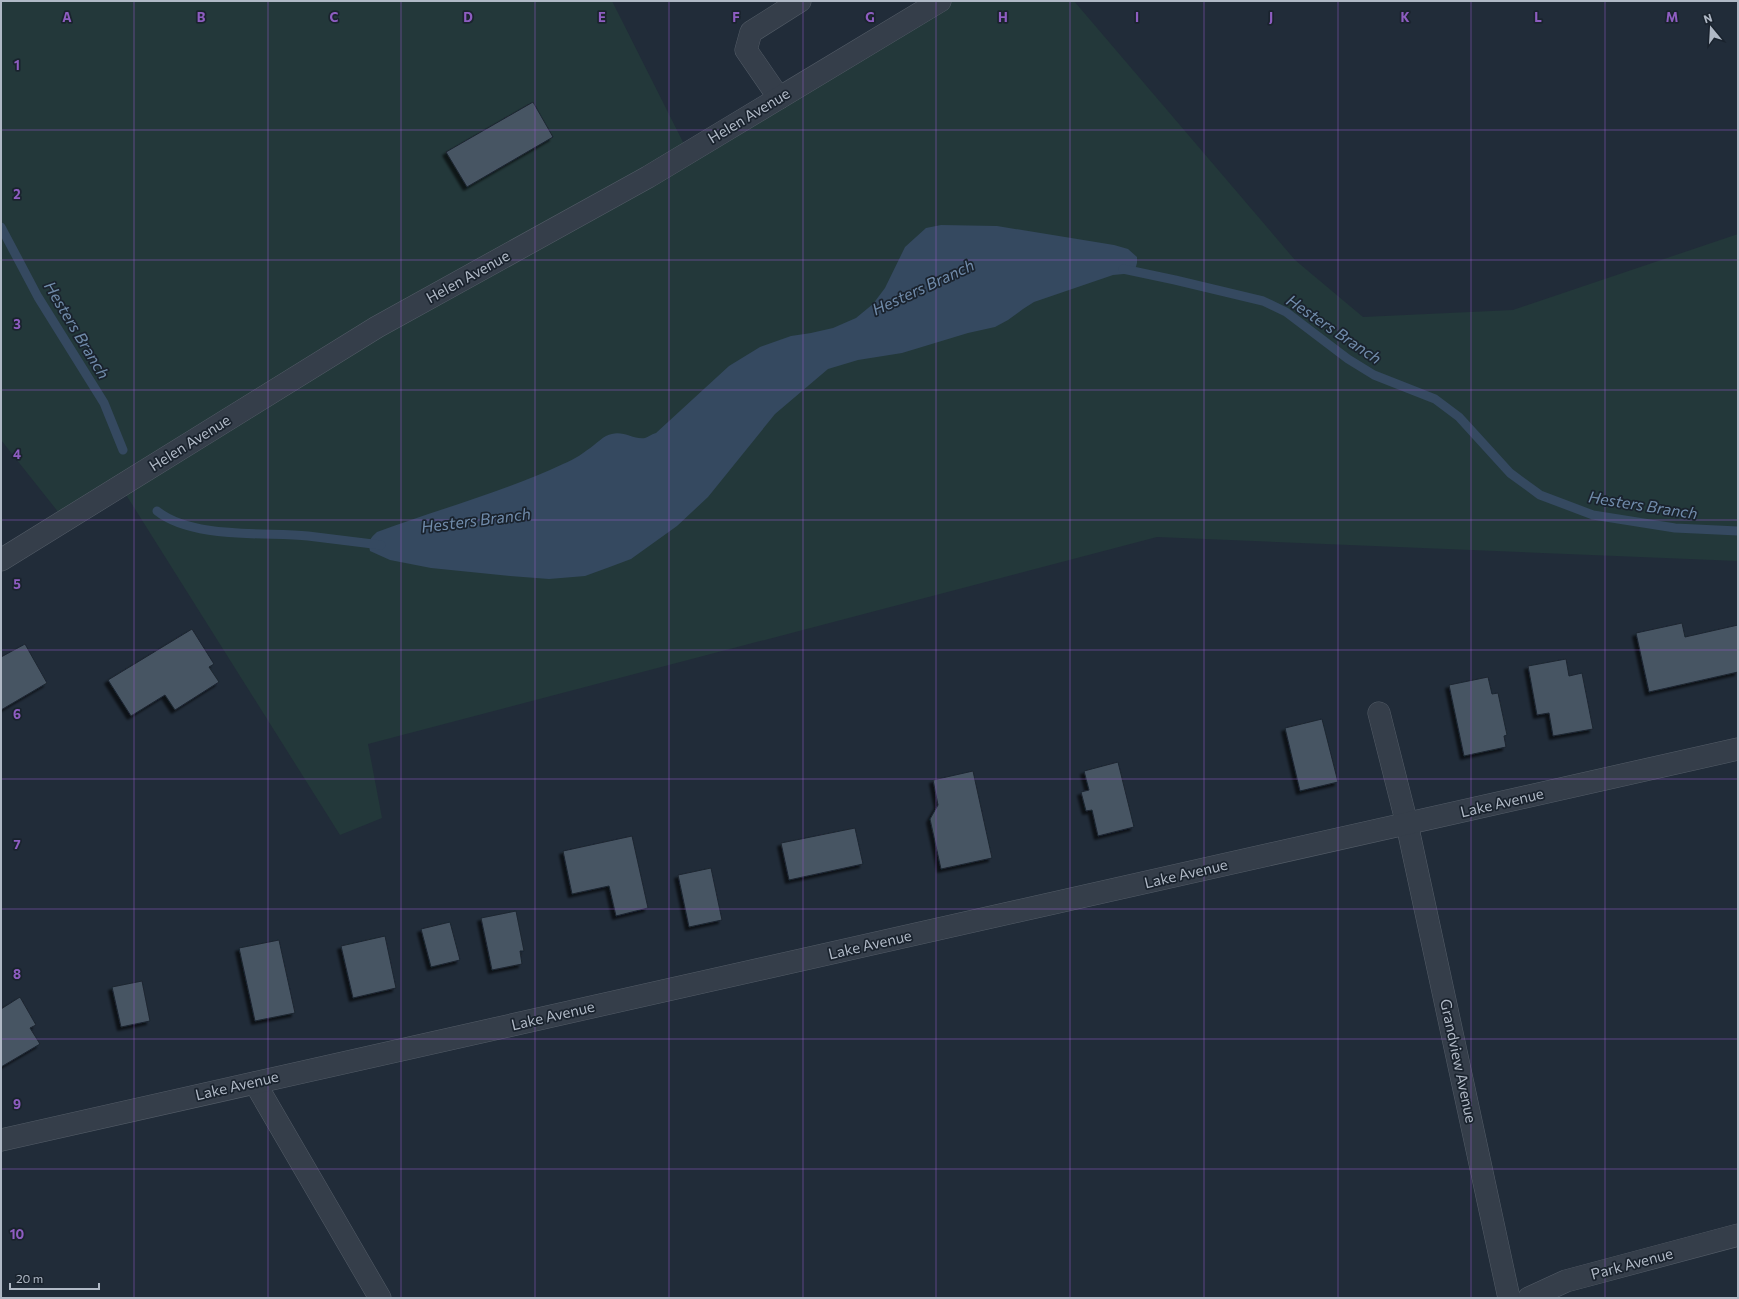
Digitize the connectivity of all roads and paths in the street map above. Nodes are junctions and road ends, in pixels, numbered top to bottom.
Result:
1 (800, 1) edge
2 (940, 1) edge
3 (779, 98) junction
4 (1, 560) edge
5 (1380, 713) dead end
6 (1738, 750) edge
7 (1407, 824) junction
8 (255, 1082) junction
9 (1, 1140) edge
10 (1738, 1235) edge
11 (380, 1298) edge
12 (1508, 1298) edge
13 (1529, 1298) edge

1 - 3 street
2 - 3 street, Helen Avenue
3 - 4 street, Helen Avenue
5 - 7 street, Grandview Avenue
6 - 7 street, Lake Avenue
7 - 8 street, Lake Avenue
7 - 12 street, Grandview Avenue
8 - 9 street, Lake Avenue
8 - 11 street
10 - 13 street, Park Avenue

